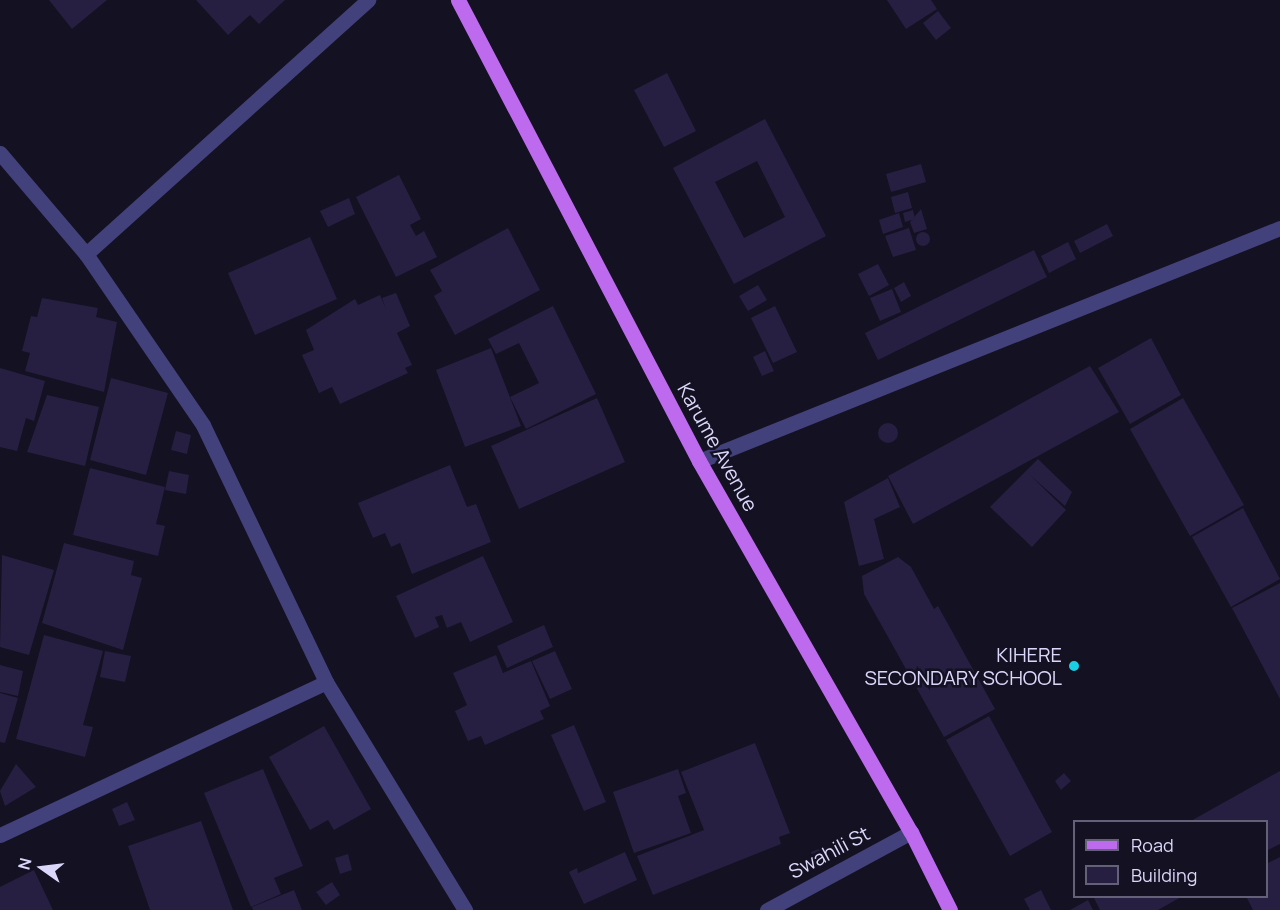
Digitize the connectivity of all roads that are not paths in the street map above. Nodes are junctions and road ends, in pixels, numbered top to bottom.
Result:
1 (368, 0) edge
2 (458, 0) edge
3 (0, 153) edge
4 (1280, 228) edge
5 (86, 254) junction
6 (699, 461) junction
7 (326, 682) junction
8 (911, 832) junction
9 (0, 835) edge
10 (465, 910) edge
11 (767, 910) edge
12 (950, 910) edge

1 - 5 street
2 - 6 main road, Karume Avenue
3 - 5 street
4 - 6 street
5 - 7 street
6 - 8 main road, Karume Avenue
7 - 9 street
7 - 10 street
8 - 11 street, Swahili St
8 - 12 main road, Karume Avenue

